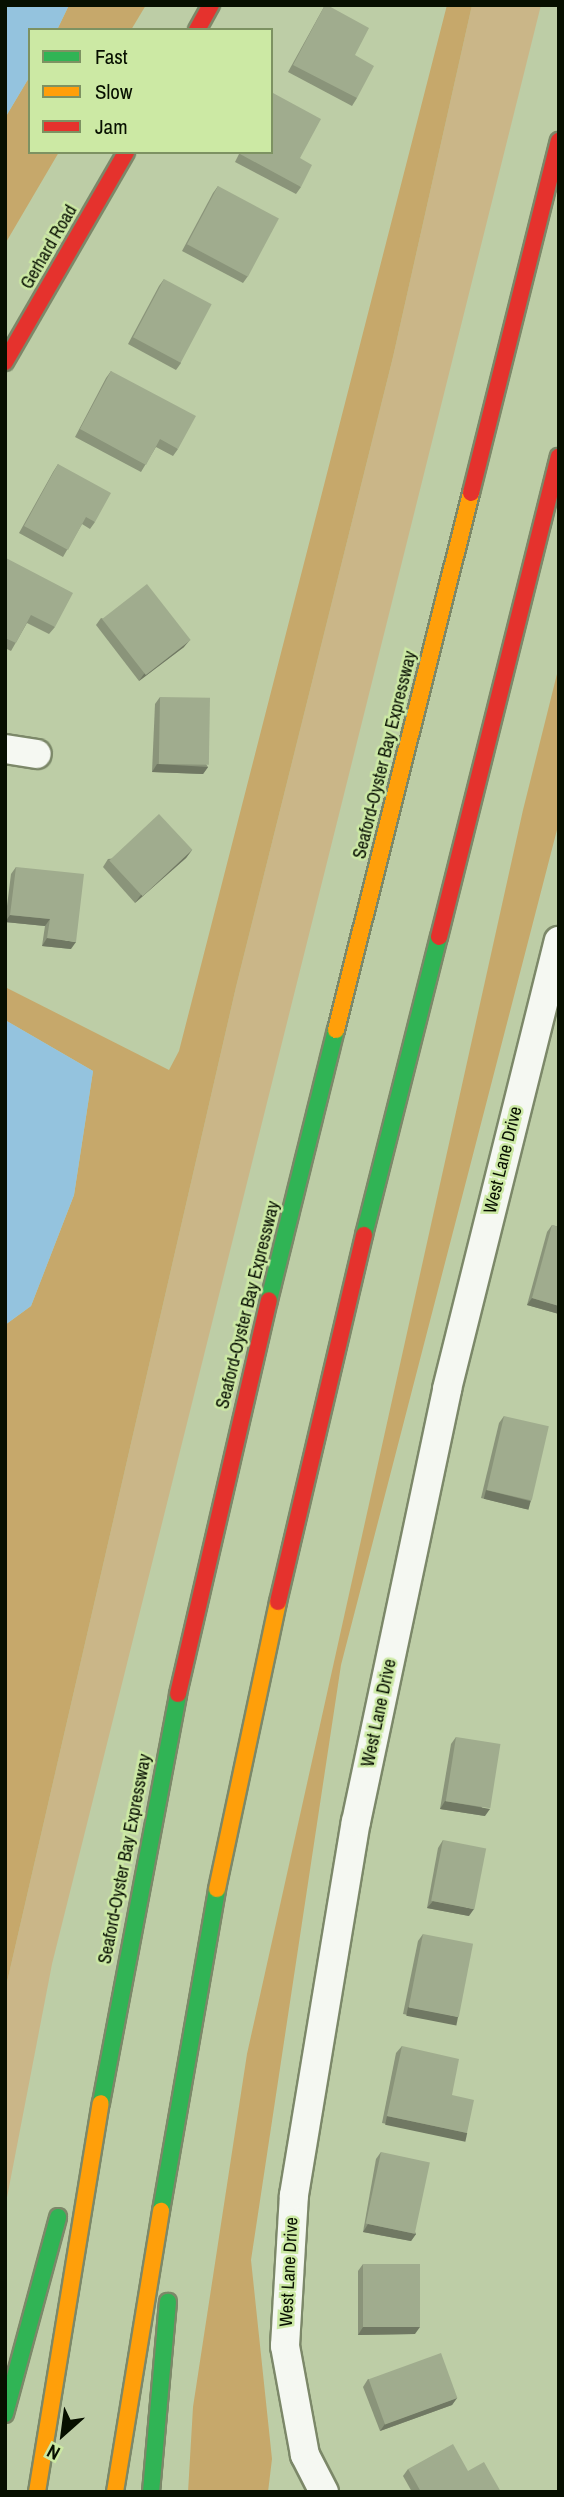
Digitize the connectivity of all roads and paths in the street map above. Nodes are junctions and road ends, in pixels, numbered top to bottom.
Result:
1 (211, 5) edge
2 (198, 28) edge
3 (559, 141) edge
4 (125, 154) edge
5 (5, 362) edge
6 (559, 457) edge
7 (5, 749) edge
8 (37, 754) dead end
9 (559, 941) edge
10 (119, 1992) junction
11 (195, 2006) junction
12 (73, 2163) dead end
13 (62, 2203) dead end
14 (174, 2242) dead end
15 (170, 2284) dead end
16 (5, 2414) edge
17 (37, 2492) edge
18 (115, 2492) edge
19 (151, 2492) edge
20 (324, 2492) edge

1 - 2 main road
3 - 10 main road, Seaford-Oyster Bay Expressway
4 - 5 main road, Gerhard Road
6 - 11 main road
7 - 8 street
9 - 20 street, West Lane Drive
10 - 12 main road
10 - 17 main road, Seaford-Oyster Bay Expressway
11 - 14 main road
11 - 18 main road
13 - 16 main road
15 - 19 main road

